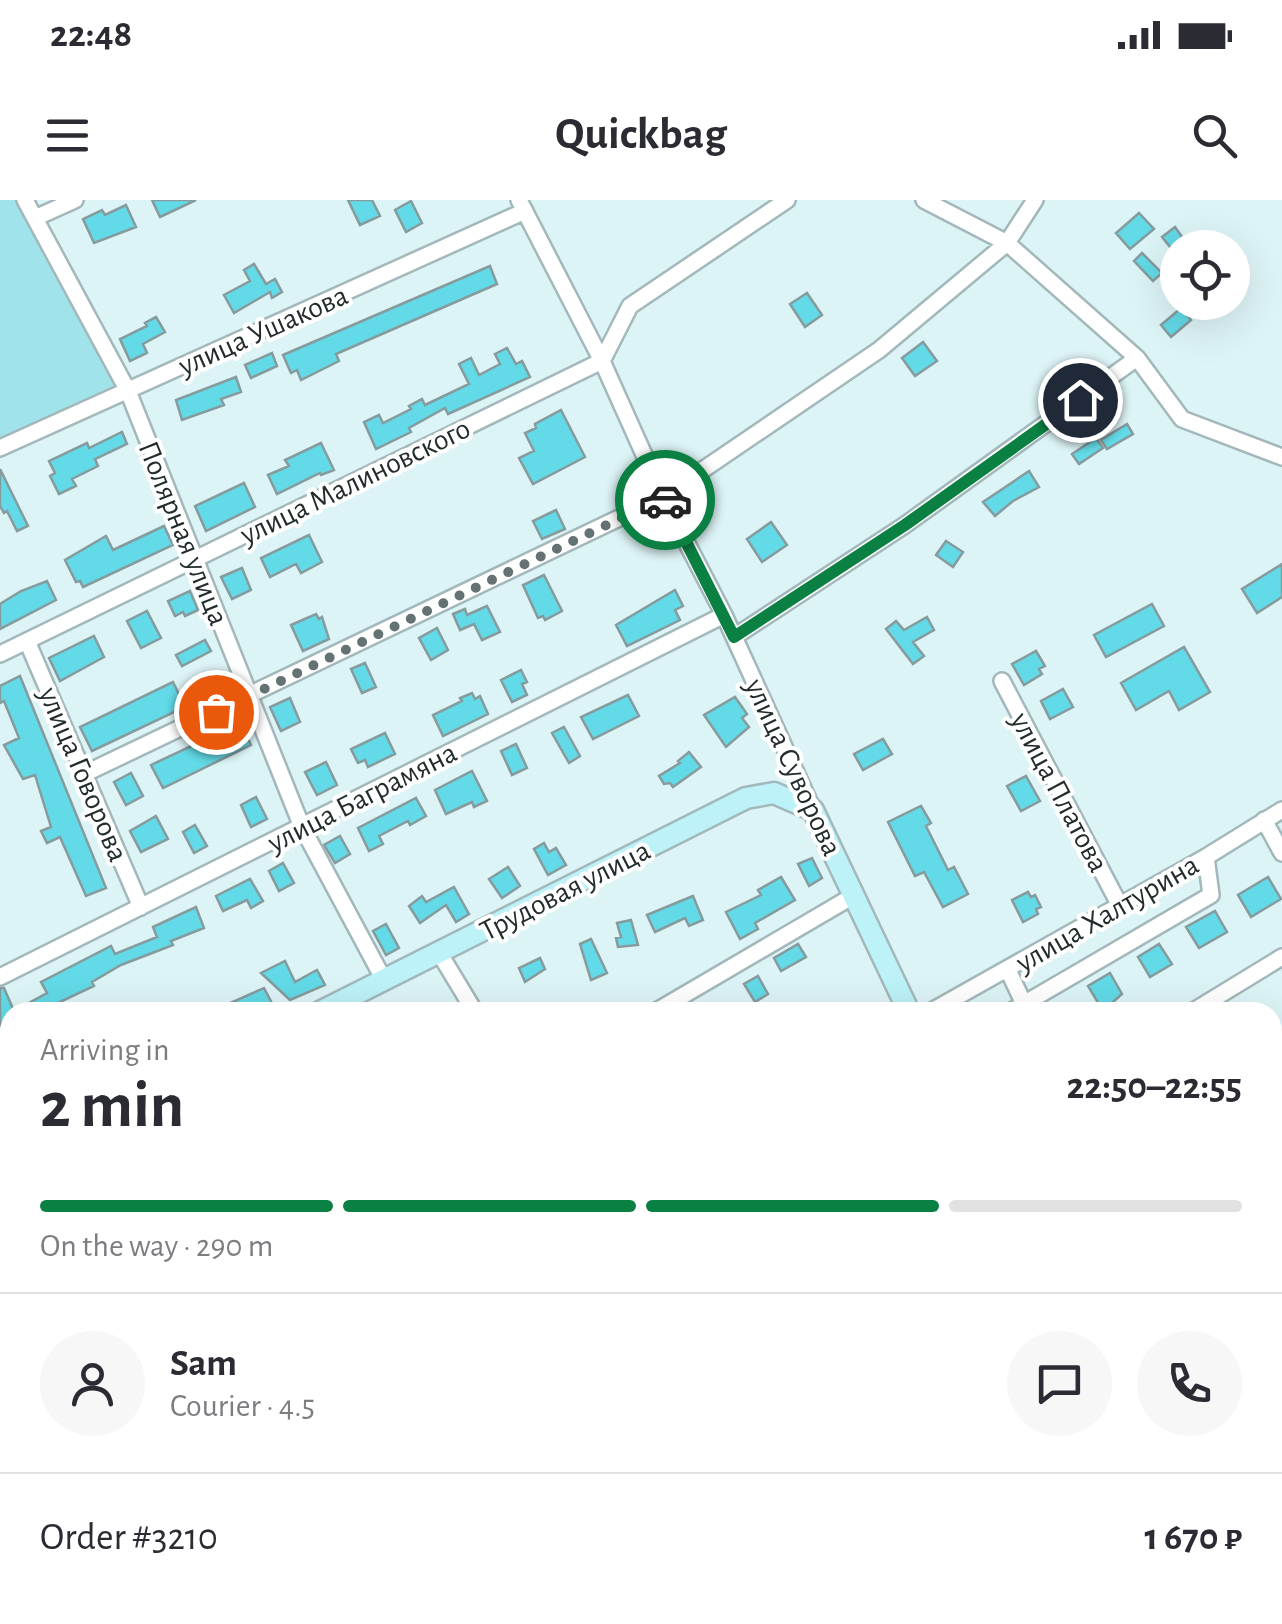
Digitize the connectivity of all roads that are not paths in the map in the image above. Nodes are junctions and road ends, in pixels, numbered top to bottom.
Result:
1 (25, 200) edge
2 (75, 200) edge
3 (787, 200) edge
4 (924, 200) edge
5 (1035, 200) edge
6 (522, 205) edge
7 (35, 218) junction
8 (1007, 243) junction
9 (1138, 358) junction
10 (602, 361) junction
11 (128, 391) junction
12 (0, 448) edge
13 (1282, 457) edge
14 (663, 498) junction
15 (195, 560) junction
16 (724, 615) junction
17 (734, 637) junction
18 (27, 641) junction
19 (0, 654) edge
20 (1002, 681) dead end
21 (249, 696) junction
22 (84, 774) junction
23 (814, 810) junction
24 (1282, 810) edge
25 (1264, 820) junction
26 (302, 827) junction
27 (1282, 853) edge
28 (1206, 857) junction
29 (853, 896) junction
30 (1118, 904) junction
31 (141, 907) junction
32 (440, 954) junction
33 (1282, 957) edge
34 (1008, 970) junction
35 (0, 977) edge
36 (384, 980) junction
37 (340, 1002) edge
38 (469, 1002) edge
39 (672, 1002) edge
40 (897, 1002) edge
41 (949, 1002) edge
42 (1016, 1002) edge
43 (1027, 1002) edge
44 (1208, 1002) edge

1 - 7 street, Полярная улица
2 - 7 street
3 - 10 street
4 - 8 street
5 - 8 street
6 - 10 street, улица Суворова
6 - 11 street, улица Ушакова
7 - 11 street, Полярная улица
8 - 9 street
8 - 14 street
9 - 13 street
9 - 17 street
10 - 14 street, улица Суворова
10 - 15 street, улица Малиновского
11 - 12 street, улица Ушакова
11 - 15 street, Полярная улица
14 - 16 street, улица Суворова
14 - 21 street
15 - 18 street, улица Малиновского
15 - 21 street, Полярная улица
16 - 17 street, улица Суворова
16 - 26 street, улица Баграмяна
17 - 23 street, улица Суворова
18 - 19 street, улица Малиновского
18 - 22 street, улица Говорова
20 - 30 street, улица Платова
21 - 22 street
21 - 26 street, Полярная улица
22 - 31 street, улица Говорова
23 - 29 main road, улица Суворова
23 - 32 main road, Трудовая улица
24 - 25 street, улица Халтурина
25 - 27 street
25 - 28 street, улица Халтурина
26 - 31 street, улица Баграмяна
26 - 36 street, Полярная улица
28 - 30 street, улица Халтурина
28 - 43 street
29 - 39 street
29 - 40 main road, улица Суворова
30 - 34 street, улица Халтурина
31 - 35 street, улица Баграмяна
32 - 36 main road, Трудовая улица
32 - 38 street
33 - 44 street
34 - 41 street, улица Халтурина
34 - 42 street
36 - 37 main road, Трудовая улица

